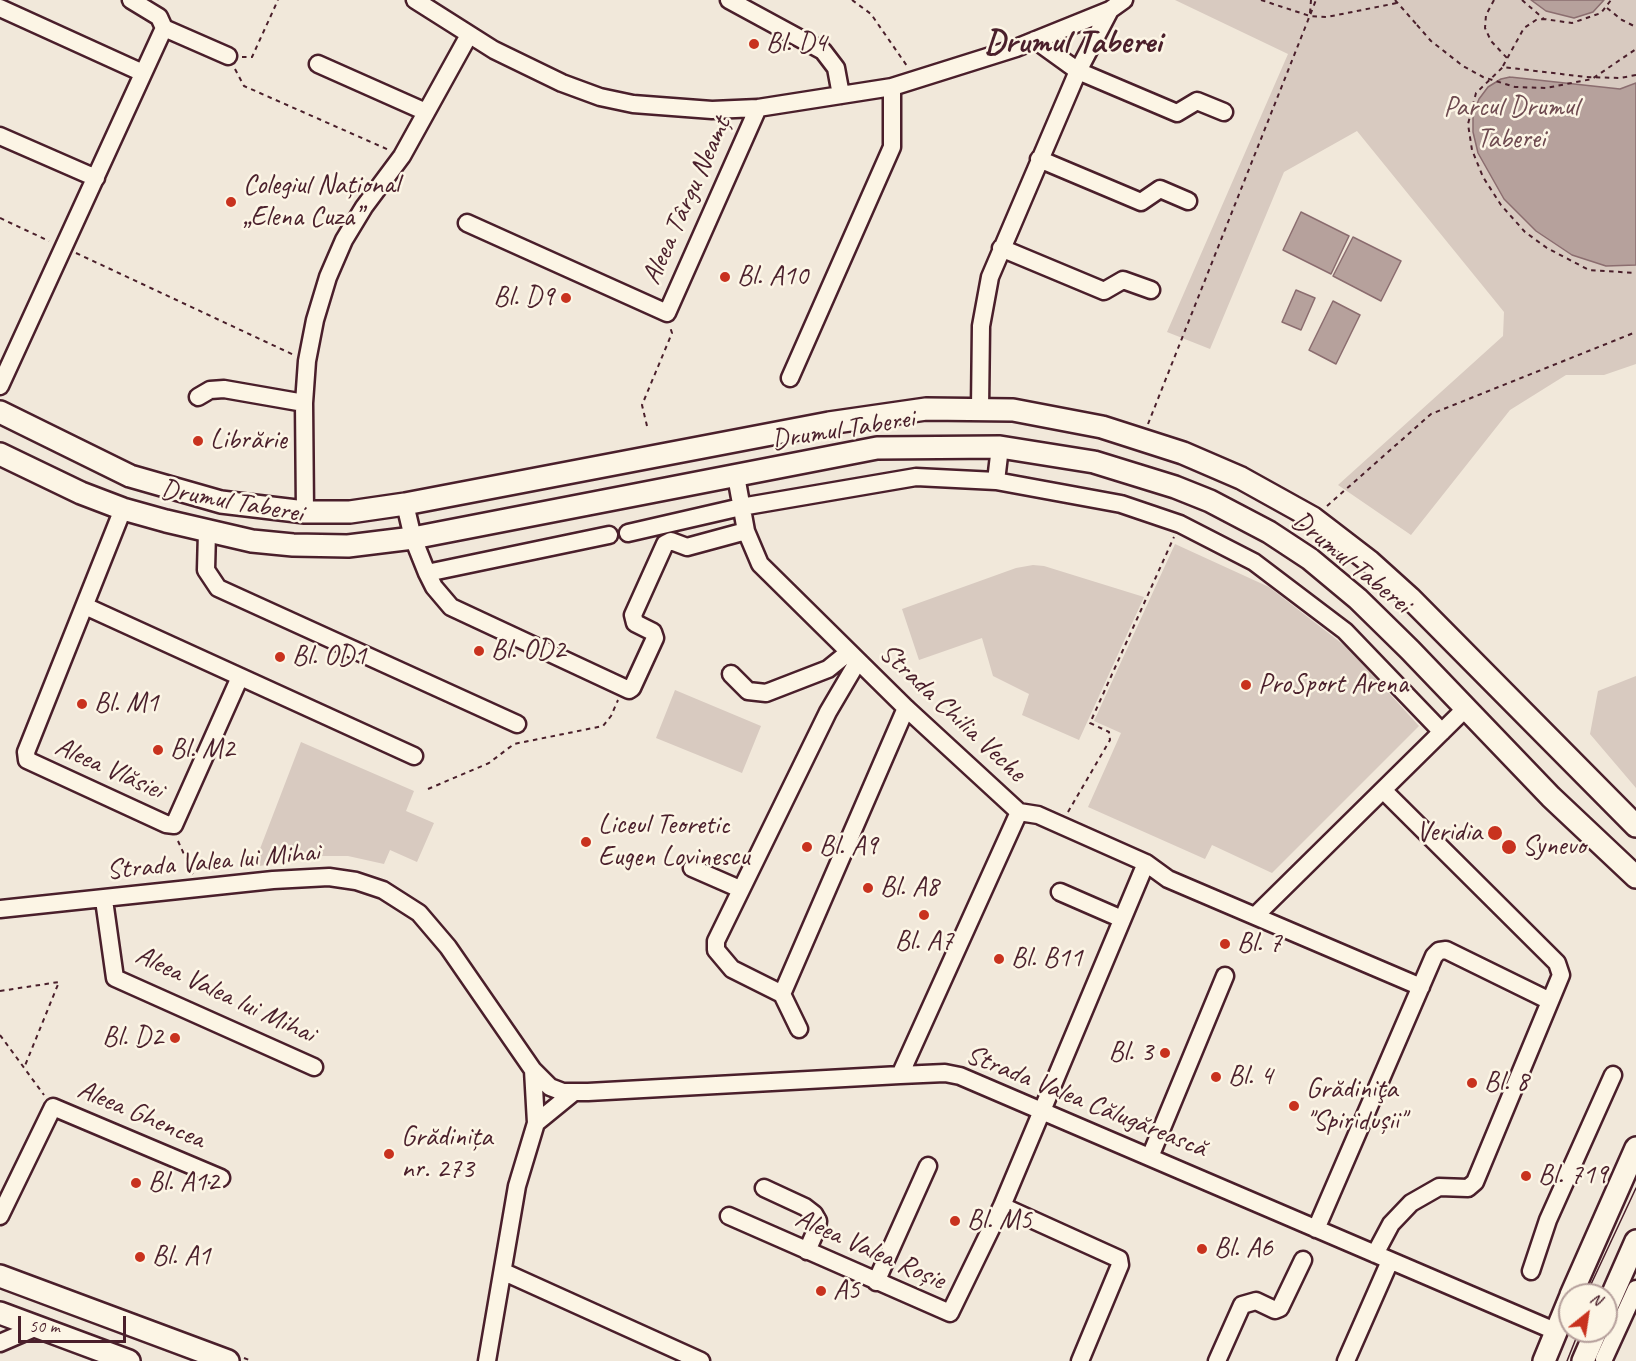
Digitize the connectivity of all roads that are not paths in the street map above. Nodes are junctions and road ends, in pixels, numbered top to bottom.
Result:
1 (131, 0) edge
2 (414, 0) edge
3 (729, 0) edge
4 (1124, 0) edge
5 (0, 8) edge
6 (1110, 10) junction
7 (164, 27) junction
8 (469, 35) junction
9 (1035, 40) junction
10 (228, 56) road end
11 (318, 64) dead end
12 (1078, 71) junction
13 (143, 73) junction
14 (892, 87) junction
15 (841, 95) junction
16 (759, 108) junction
17 (426, 112) junction
18 (1224, 112) dead end
19 (0, 136) edge
20 (1039, 159) junction
21 (96, 178) junction
22 (1188, 201) dead end
23 (467, 223) dead end
24 (1000, 248) junction
25 (1151, 290) dead end
26 (790, 378) dead end
27 (0, 386) edge
28 (198, 397) dead end
29 (304, 403) junction
30 (980, 408) junction
31 (0, 412) edge
32 (874, 415) junction
33 (829, 423) junction
34 (1000, 447) junction
35 (877, 448) junction
36 (0, 454) edge
37 (833, 456) junction
38 (736, 476) junction
39 (996, 481) junction
40 (445, 497) junction
41 (405, 504) junction
42 (1291, 505) junction
43 (741, 507) junction
44 (123, 509) junction
45 (304, 512) junction
46 (447, 531) junction
47 (746, 531) junction
48 (1330, 531) junction
49 (207, 532) junction
50 (1269, 532) junction
51 (628, 533) dead end
52 (609, 535) dead end
53 (413, 538) junction
54 (1311, 560) junction
55 (428, 573) junction
56 (85, 606) junction
57 (853, 656) junction
58 (731, 674) dead end
59 (240, 677) junction
60 (906, 708) junction
61 (1465, 709) junction
62 (517, 723) dead end
63 (1442, 732) junction
64 (414, 756) dead end
65 (1383, 790) junction
66 (1019, 812) junction
67 (1636, 826) edge
68 (1146, 863) junction
69 (692, 868) dead end
70 (1636, 877) edge
71 (740, 889) junction
72 (1060, 892) dead end
73 (105, 900) junction
74 (0, 909) edge
75 (1255, 916) junction
76 (1122, 920) junction
77 (1226, 976) dead end
78 (1421, 987) junction
79 (782, 994) junction
80 (1550, 1001) junction
81 (799, 1029) dead end
82 (314, 1067) dead end
83 (533, 1070) junction
84 (900, 1075) junction
85 (1613, 1075) dead end
86 (574, 1092) junction
87 (1042, 1110) junction
88 (536, 1123) junction
89 (1636, 1148) edge
90 (1150, 1156) junction
91 (928, 1166) dead end
92 (221, 1178) dead end
93 (764, 1188) dead end
94 (1002, 1206) junction
95 (0, 1216) edge
96 (729, 1216) dead end
97 (1316, 1228) junction
98 (1636, 1241) edge
99 (807, 1251) junction
100 (1382, 1257) junction
101 (1303, 1260) dead end
102 (1531, 1271) dead end
103 (504, 1272) junction
104 (0, 1276) edge
105 (876, 1282) junction
106 (1577, 1283) edge
107 (1617, 1283) edge
108 (1636, 1289) edge
109 (0, 1313) edge
110 (1558, 1324) edge
111 (37, 1327) junction
112 (1555, 1331) junction
113 (0, 1343) edge
114 (1596, 1343) edge
115 (1595, 1358) edge
116 (129, 1361) edge
117 (228, 1361) edge
118 (487, 1361) edge
119 (701, 1361) edge
120 (1080, 1361) edge
121 (1217, 1361) edge
122 (1346, 1361) edge
123 (1544, 1361) edge

1 - 7 street
2 - 8 street
3 - 15 street
4 - 6 street
5 - 13 street
6 - 9 street
6 - 12 street
7 - 10 street
7 - 13 street
8 - 16 street
8 - 17 street
9 - 12 street
9 - 14 street
11 - 17 street
12 - 18 street
12 - 20 street
13 - 21 street
14 - 15 street
14 - 26 street, Drumul Taberei
15 - 16 street
16 - 23 street, Aleea Târgu Neamț
17 - 29 street
19 - 21 street
20 - 22 street
20 - 24 street
21 - 27 street
24 - 25 street
24 - 30 street
28 - 29 street
29 - 45 street
30 - 32 main road, Drumul Taberei
30 - 42 main road, Drumul Taberei
31 - 45 main road, Drumul Taberei
32 - 33 main road, Drumul Taberei
32 - 35 main road
33 - 37 main road
33 - 40 main road, Drumul Taberei
34 - 35 main road, Drumul Taberei
34 - 39 street
34 - 50 main road, Drumul Taberei
35 - 37 main road, Drumul Taberei
36 - 44 main road, Drumul Taberei
37 - 38 main road, Drumul Taberei
38 - 43 street, Strada Chilia Veche
38 - 46 main road, Drumul Taberei
39 - 43 street
39 - 63 street
40 - 41 main road, Drumul Taberei
40 - 46 main road
41 - 45 main road, Drumul Taberei
41 - 53 street
42 - 48 main road, Drumul Taberei
42 - 50 main road
43 - 47 street, Strada Chilia Veche
43 - 51 street
44 - 49 main road, Drumul Taberei
44 - 56 street, Aleea Vlăsiei
46 - 53 main road, Drumul Taberei
47 - 55 street
47 - 57 street, Strada Chilia Veche
48 - 54 main road
48 - 67 main road, Drumul Taberei
49 - 53 main road, Drumul Taberei
49 - 62 street
50 - 54 main road, Drumul Taberei
52 - 55 street
53 - 55 street
54 - 61 main road, Drumul Taberei
56 - 59 street
56 - 59 street, Aleea Vlăsiei
57 - 58 street
57 - 60 street, Strada Chilia Veche
57 - 71 street
59 - 64 street
60 - 66 street, Strada Chilia Veche
60 - 79 street
61 - 63 street
61 - 70 main road, Drumul Taberei
63 - 65 street
65 - 75 street
65 - 80 street
66 - 68 street
66 - 84 street, Strada Chilia Veche
68 - 75 street
68 - 76 street, Aleea Valea Roșie
69 - 71 street
71 - 79 street
72 - 76 street
73 - 74 street, Strada Valea lui Mihai
73 - 82 street, Aleea Valea lui Mihai
73 - 83 street, Strada Valea lui Mihai
75 - 78 street
76 - 87 street, Aleea Valea Roșie
77 - 90 street
78 - 80 street
78 - 97 street
79 - 81 street
80 - 100 street
83 - 86 street, Strada Valea Călugărească
83 - 88 street
84 - 86 street, Strada Valea Călugărească
84 - 87 street, Strada Valea Călugărească
85 - 102 street
86 - 88 street
87 - 90 street, Strada Valea Călugărească
87 - 94 street, Aleea Valea Roșie
88 - 103 street
89 - 106 main road
90 - 97 street, Strada Valea Călugărească
91 - 105 street
92 - 95 street, Aleea Ghencea
93 - 99 street
94 - 105 street, Aleea Valea Roșie
94 - 120 street
96 - 99 street, Aleea Valea Roșie
97 - 100 street, Strada Valea Călugărească
98 - 107 main road
99 - 105 street, Aleea Valea Roșie
100 - 112 street, Strada Valea Călugărească
100 - 122 street
101 - 121 street
103 - 118 street
103 - 119 street
104 - 117 main road
108 - 115 street
109 - 111 main road
110 - 112 main road
111 - 113 street
111 - 116 main road
112 - 123 main road
114 - 115 main road

